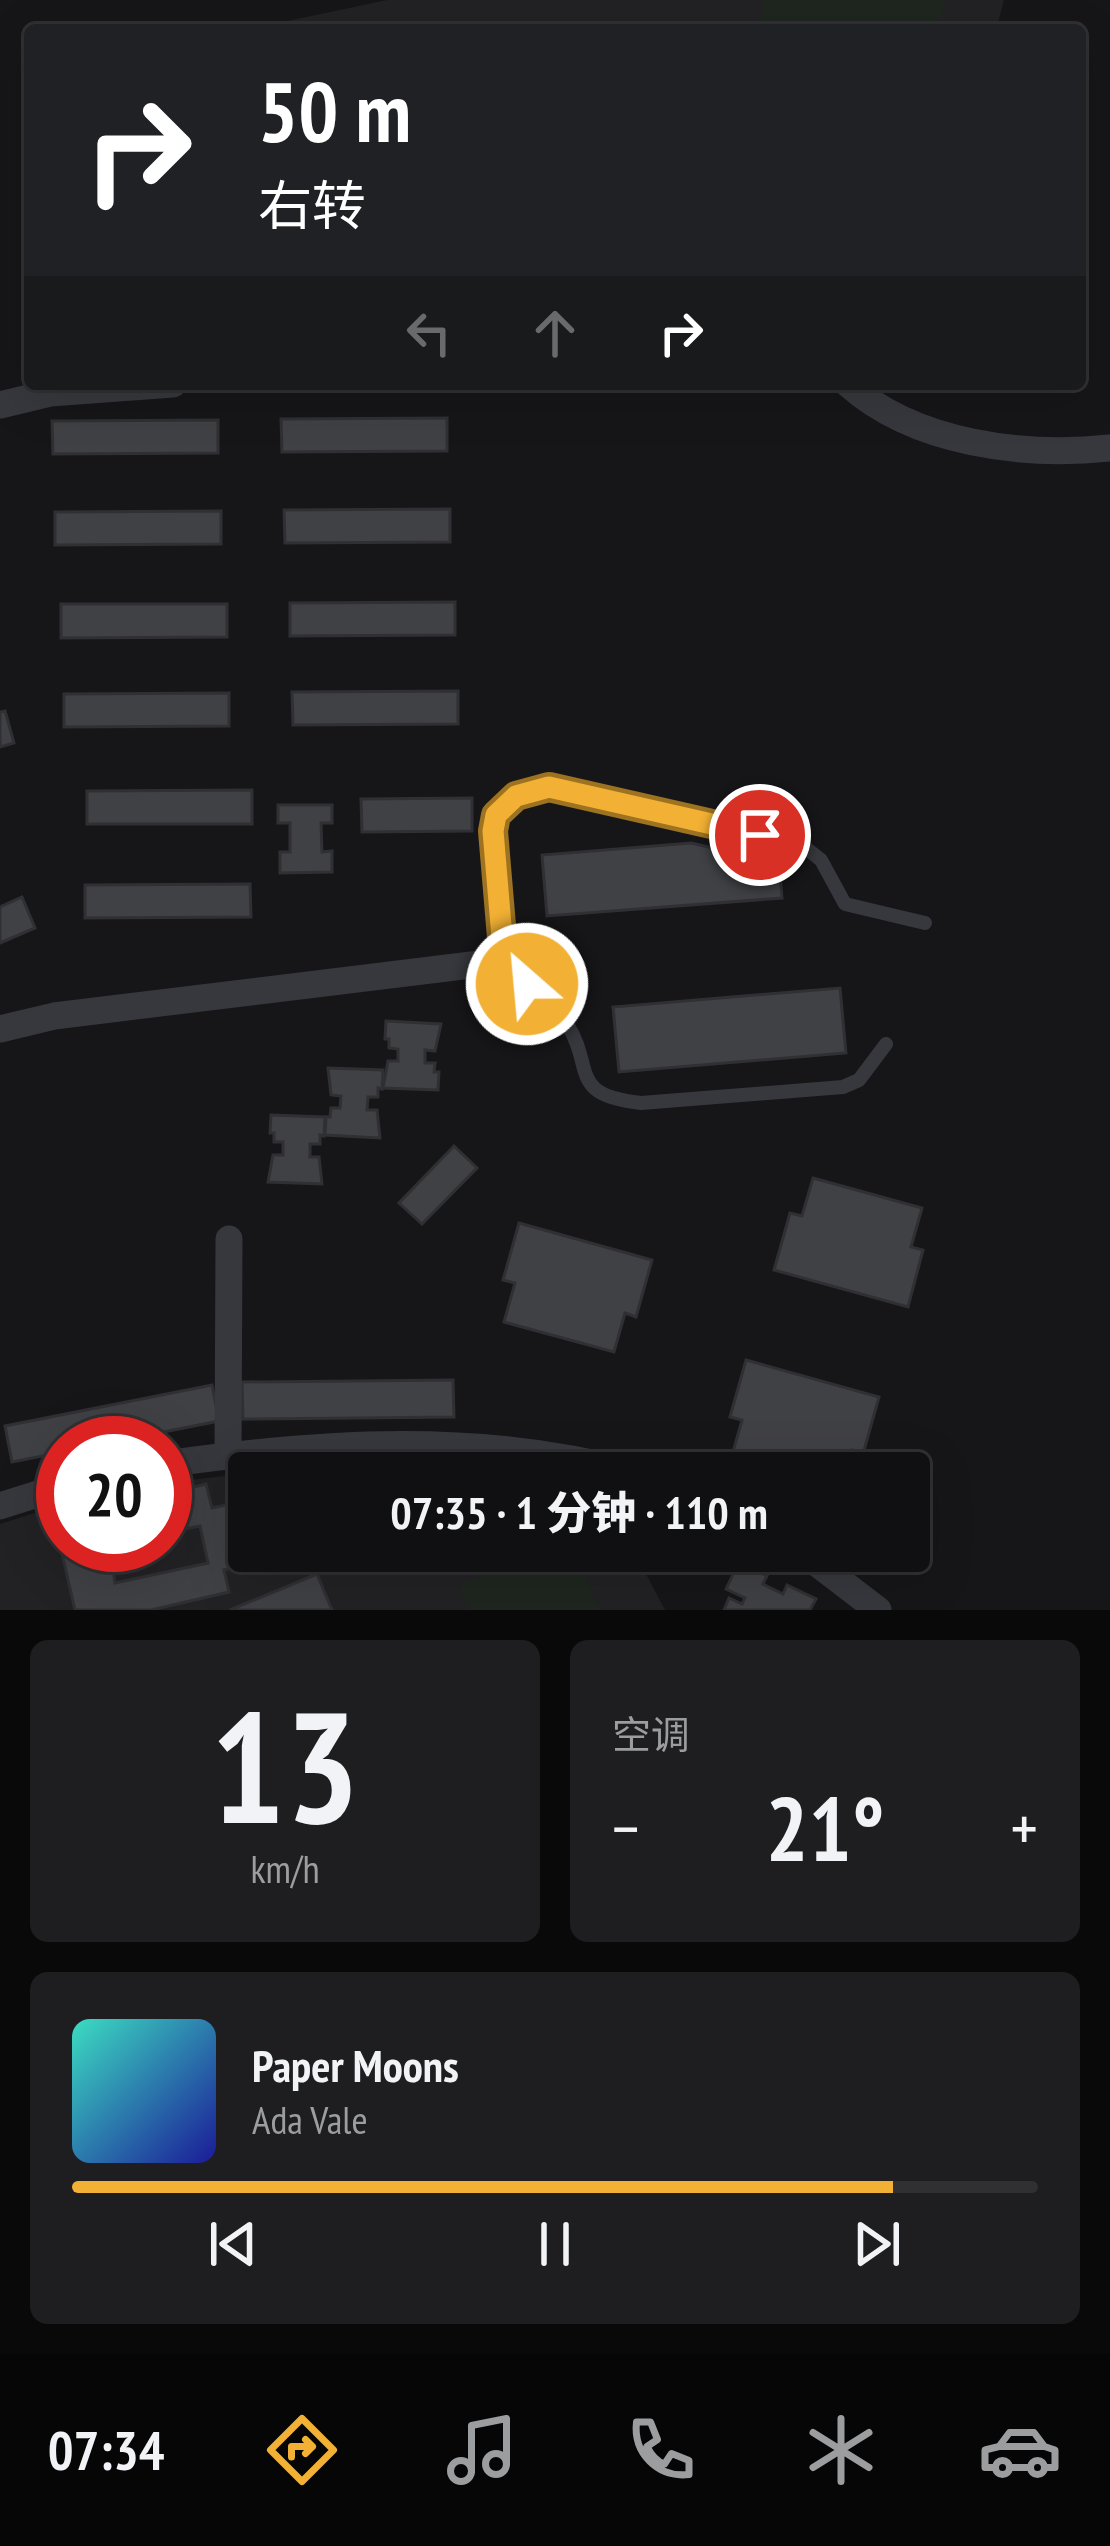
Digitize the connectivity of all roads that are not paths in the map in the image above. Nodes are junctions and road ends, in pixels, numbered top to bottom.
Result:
1 (81, 390) edge
2 (857, 390) edge
3 (0, 405) edge
4 (1110, 448) edge
5 (925, 922) dead end
6 (504, 961) junction
7 (0, 1029) edge
8 (886, 1044) dead end
9 (229, 1239) dead end
10 (228, 1452) edge
11 (261, 1452) edge
12 (536, 1452) edge
13 (228, 1455) edge
14 (192, 1460) edge
15 (36, 1495) edge
16 (0, 1506) edge
17 (828, 1572) edge
18 (878, 1610) edge

1 - 3 street
2 - 4 street
5 - 6 lane
6 - 7 street
6 - 8 lane
9 - 10 street
11 - 12 street
13 - 14 street
15 - 16 street
17 - 18 street

